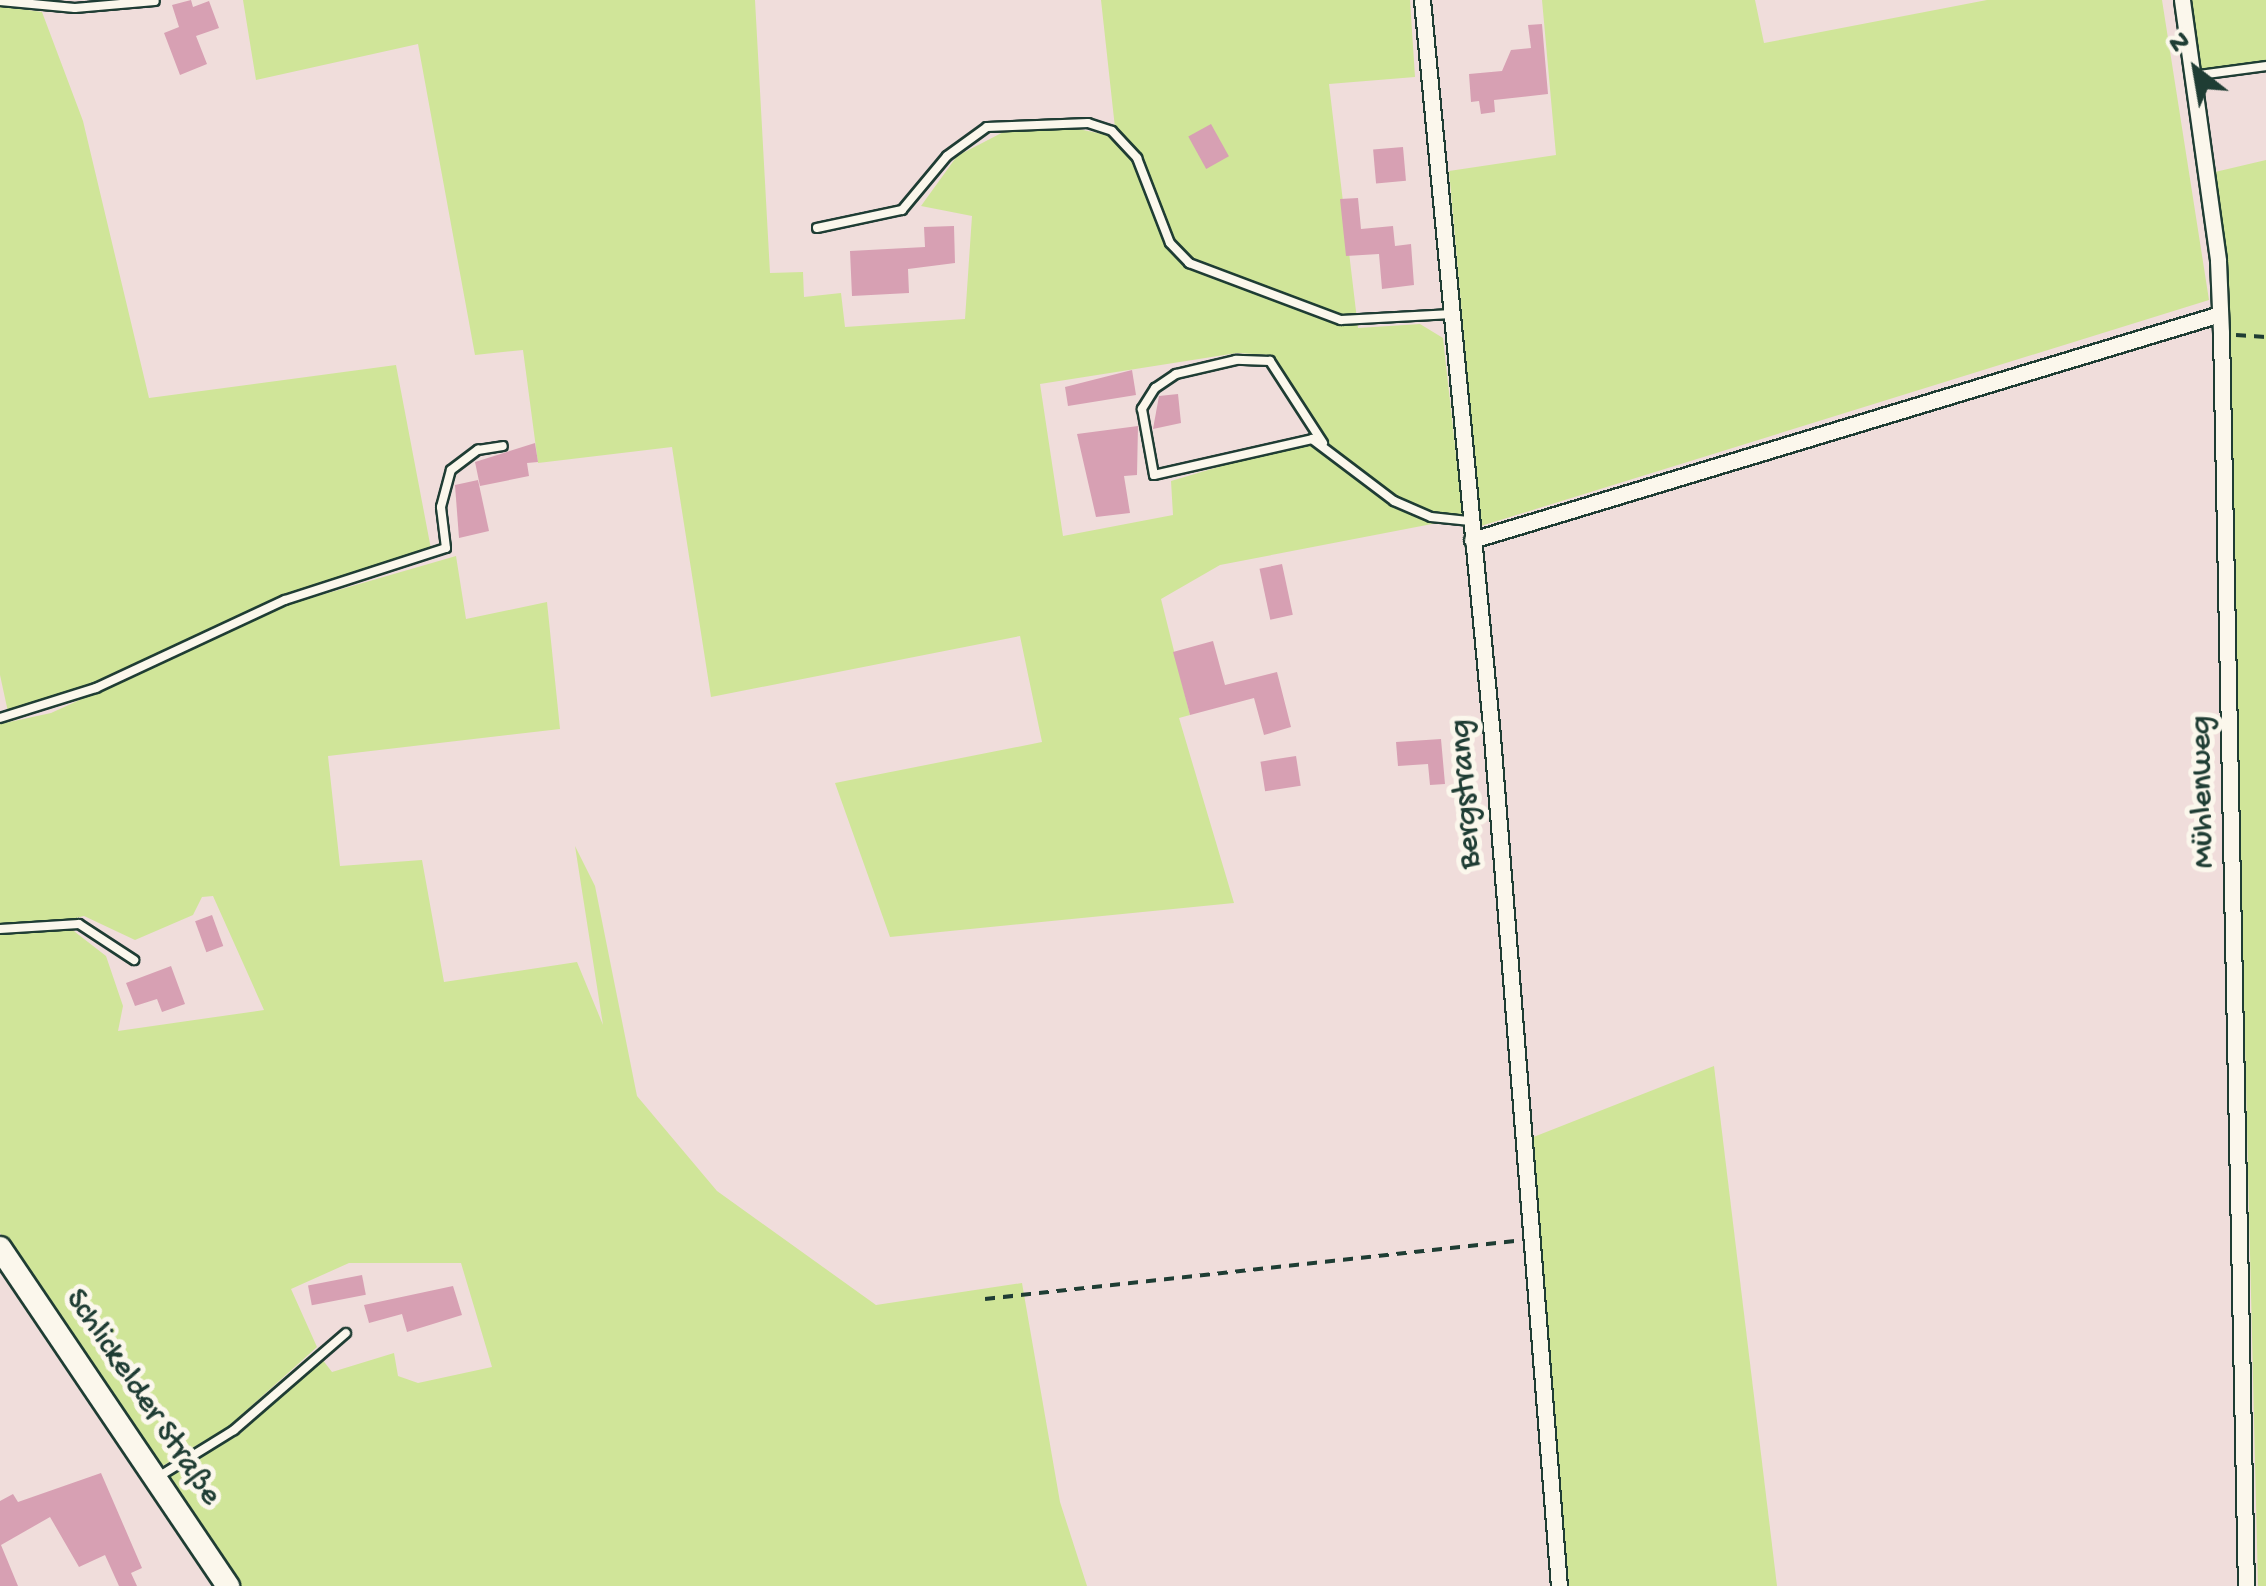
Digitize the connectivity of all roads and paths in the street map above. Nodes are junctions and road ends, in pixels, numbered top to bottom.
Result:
1 (1422, 0) edge
2 (2182, 0) edge
3 (0, 1) edge
4 (156, 1) edge
5 (2266, 66) edge
6 (2192, 76) junction
7 (816, 228) dead end
8 (1452, 314) junction
9 (2220, 314) junction
10 (2221, 333) junction
11 (2266, 337) edge
12 (1324, 443) junction
13 (503, 446) dead end
14 (1468, 520) junction
15 (1472, 540) junction
16 (0, 718) edge
17 (0, 929) edge
18 (134, 960) dead end
19 (1530, 1238) junction
20 (0, 1248) edge
21 (986, 1299) dead end
22 (346, 1333) dead end
23 (158, 1477) junction
24 (2244, 1585) edge
25 (228, 1586) edge
26 (1559, 1586) edge

1 - 8 street, Bergstrang
2 - 6 street, Mühlenweg
3 - 4 lane
5 - 6 lane
6 - 9 street, Mühlenweg
7 - 8 lane
8 - 14 street, Bergstrang
9 - 10 street, Mühlenweg
9 - 15 street
10 - 11 path
10 - 24 street, Mühlenweg
12 - 12 lane
12 - 14 lane
13 - 16 lane
14 - 15 street, Bergstrang
15 - 19 street, Bergstrang
17 - 18 lane
19 - 21 path
19 - 26 street, Bergstrang
20 - 23 main road, Schlickelder Straße
22 - 23 lane
23 - 25 main road, Schlickelder Straße

